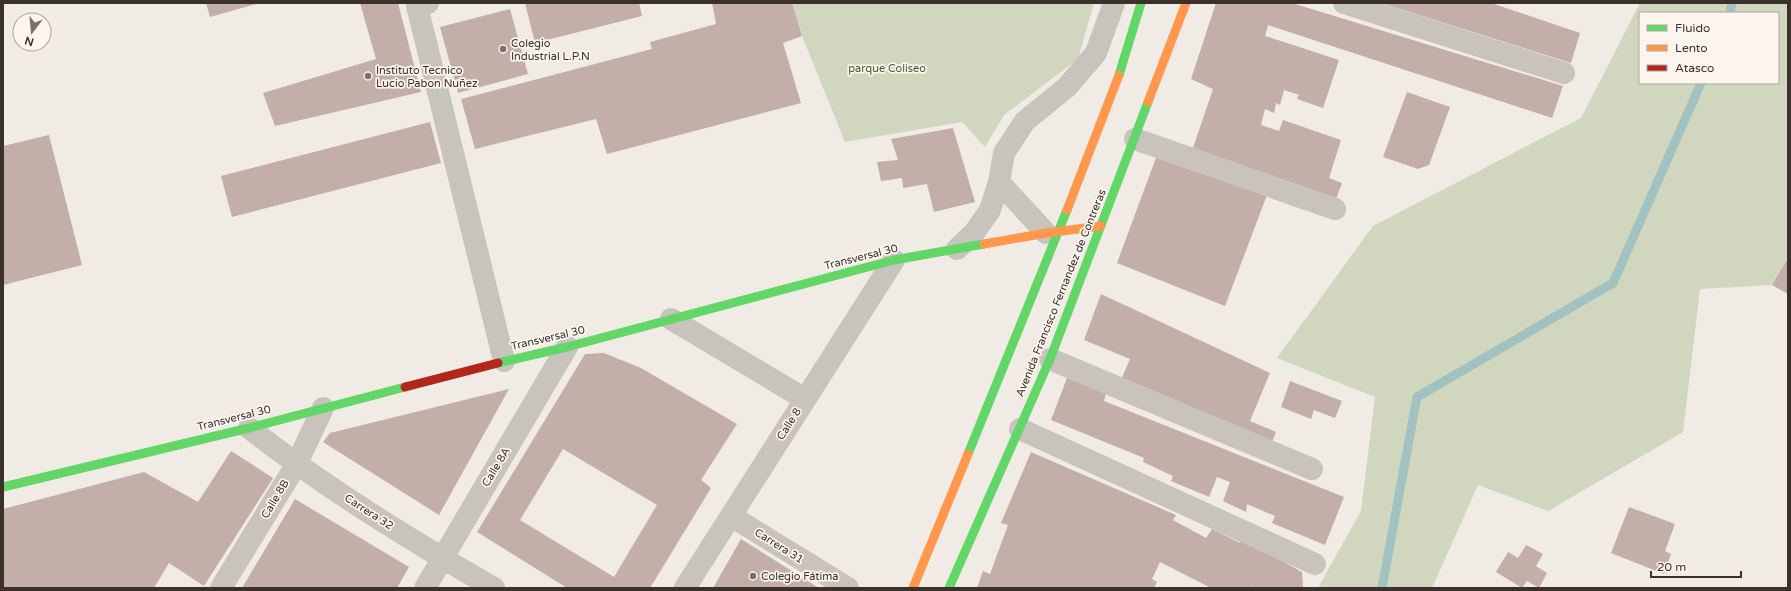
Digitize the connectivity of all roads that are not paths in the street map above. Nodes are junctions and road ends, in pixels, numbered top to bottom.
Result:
1 (428, 3) edge
2 (1114, 3) edge
3 (1140, 3) edge
4 (1186, 3) edge
5 (1344, 3) edge
6 (1564, 73) dead end
7 (1135, 139) junction
8 (999, 182) junction
9 (1335, 209) dead end
10 (1101, 226) junction
11 (1052, 232) junction
12 (958, 249) junction
13 (894, 260) junction
14 (672, 319) junction
15 (567, 347) junction
16 (1050, 359) junction
17 (504, 361) junction
18 (805, 399) junction
19 (323, 408) junction
20 (249, 428) junction
21 (1020, 429) junction
22 (296, 465) junction
23 (1312, 469) dead end
24 (3, 487) edge
25 (731, 516) junction
26 (442, 558) junction
27 (1315, 564) dead end
28 (221, 588) edge
29 (425, 588) edge
30 (494, 588) edge
31 (685, 588) edge
32 (848, 588) edge
33 (913, 588) edge
34 (949, 588) edge

1 - 17 street
2 - 8 street
3 - 11 main road
4 - 7 main road, Avenida Francisco Fernandez de Contreras
5 - 6 street
7 - 9 street
7 - 10 main road, Avenida Francisco Fernandez de Contreras
8 - 11 street
8 - 12 street
10 - 11 main road, Transversal 30
10 - 16 main road, Avenida Francisco Fernandez de Contreras
11 - 12 main road, Transversal 30
11 - 33 main road
12 - 13 main road, Transversal 30
13 - 14 main road, Transversal 30
13 - 18 street, Calle 8
14 - 15 main road, Transversal 30
14 - 18 street
15 - 17 main road, Transversal 30
15 - 26 street, Calle 8A
16 - 21 main road, Avenida Francisco Fernandez de Contreras
16 - 23 street
17 - 19 main road, Transversal 30
18 - 25 street, Calle 8
19 - 20 main road, Transversal 30
19 - 22 street, Calle 8B
20 - 22 street, Carrera 32
20 - 24 main road, Transversal 30
21 - 27 street
21 - 34 main road, Avenida Francisco Fernandez de Contreras
22 - 26 street, Carrera 32
22 - 28 street, Calle 8B
25 - 31 street, Calle 8
25 - 32 street, Carrera 31
26 - 29 street, Calle 8A
26 - 30 street, Carrera 32

